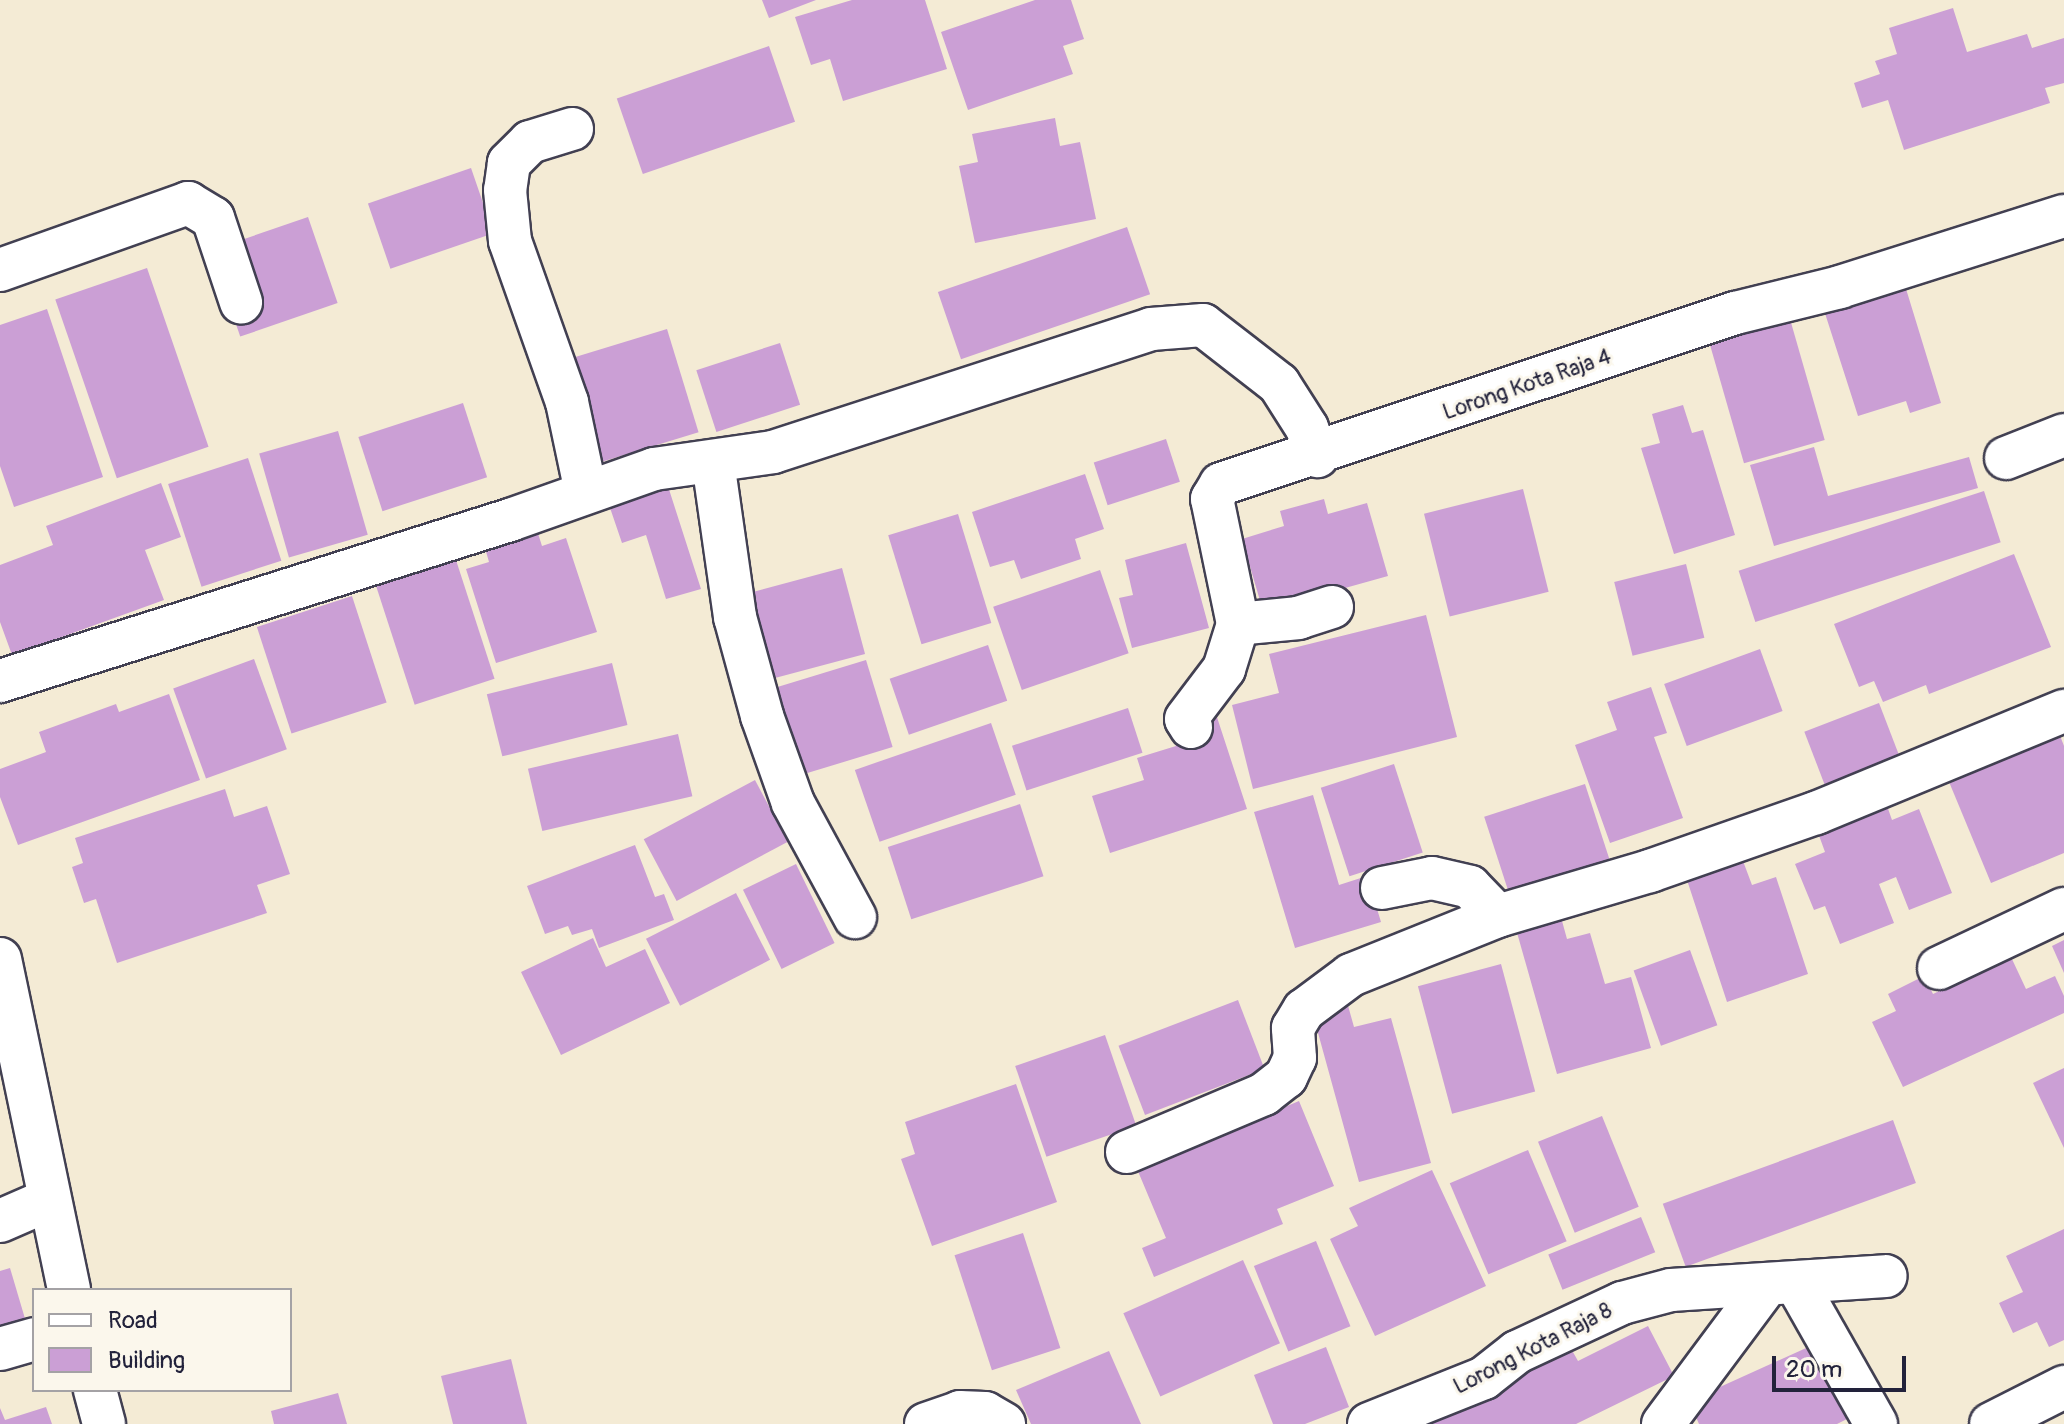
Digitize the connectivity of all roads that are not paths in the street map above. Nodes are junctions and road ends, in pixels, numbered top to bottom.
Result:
1 (572, 129) dead end
2 (2064, 216) edge
3 (0, 270) edge
4 (241, 302) dead end
5 (2064, 435) edge
6 (1317, 456) junction
7 (2006, 458) dead end
8 (713, 462) junction
9 (586, 492) junction
10 (1332, 607) dead end
11 (1238, 624) junction
12 (0, 681) edge
13 (2064, 711) edge
14 (1191, 727) dead end
15 (1382, 888) dead end
16 (2064, 909) edge
17 (1498, 916) junction
18 (855, 917) dead end
19 (0, 959) edge
20 (1939, 968) dead end
21 (1127, 1152) dead end
22 (48, 1200) junction
23 (0, 1221) edge
24 (1886, 1276) dead end
25 (1781, 1284) junction
26 (69, 1288) edge
27 (32, 1340) edge
28 (0, 1349) edge
29 (2064, 1387) edge
30 (96, 1392) edge
31 (1993, 1422) edge
32 (104, 1424) edge
33 (926, 1424) edge
34 (1004, 1424) edge
35 (1369, 1424) edge
36 (1663, 1424) edge
37 (1876, 1424) edge

1 - 9 street
2 - 6 street, Lorong Kota Raja 4
3 - 4 street
5 - 7 street
6 - 8 street
6 - 11 street, Lorong Kota Raja 4
8 - 9 street
8 - 18 street
9 - 12 street
10 - 11 street
11 - 14 street
13 - 17 street
15 - 17 street
16 - 20 street
17 - 21 street
19 - 22 street
22 - 23 street
22 - 26 street
24 - 25 street, Lorong Kota Raja 8
25 - 35 street, Lorong Kota Raja 8
25 - 36 street
25 - 37 street
27 - 28 street
29 - 31 street
30 - 32 street
33 - 34 street

